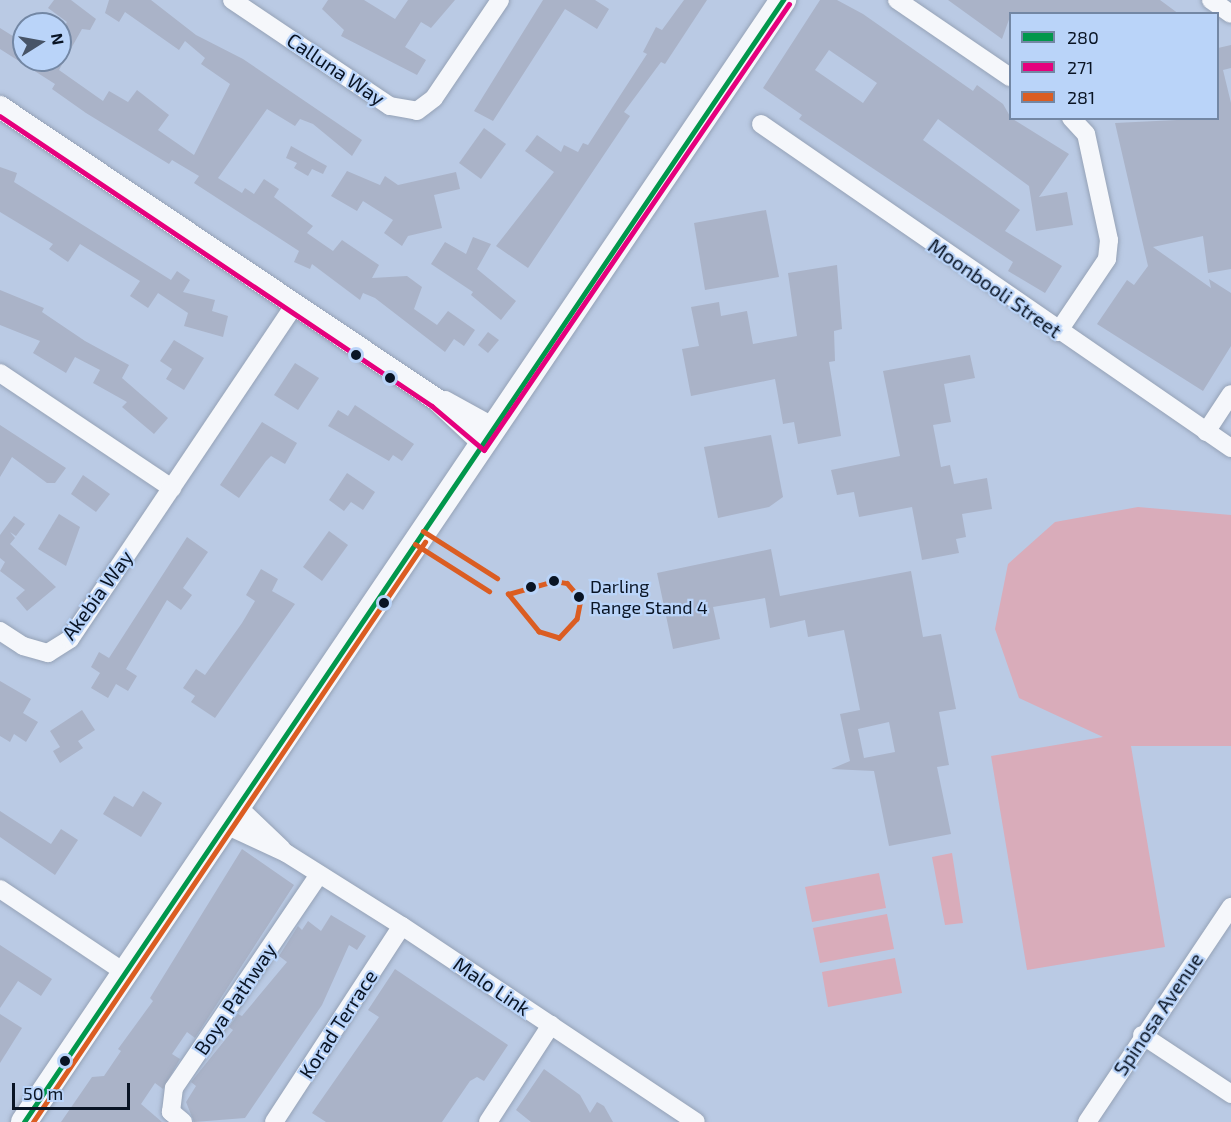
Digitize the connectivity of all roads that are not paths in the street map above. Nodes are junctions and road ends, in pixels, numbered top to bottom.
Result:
1 (232, 0) edge
2 (500, 0) edge
3 (783, 0) edge
4 (897, 0) edge
5 (1211, 0) edge
6 (1231, 14) edge
7 (1009, 76) edge
8 (0, 107) edge
9 (1073, 120) edge
10 (761, 124) dead end
11 (295, 304) junction
12 (1058, 332) junction
13 (0, 372) edge
14 (1231, 394) edge
15 (1206, 432) junction
16 (488, 435) junction
17 (1231, 448) edge
18 (172, 488) junction
19 (0, 631) edge
20 (231, 816) junction
21 (319, 875) junction
22 (0, 889) edge
23 (1231, 907) edge
24 (402, 926) junction
25 (127, 974) junction
26 (551, 1025) junction
27 (1142, 1035) junction
28 (1231, 1094) edge
29 (24, 1122) edge
30 (183, 1122) edge
31 (274, 1122) edge
32 (488, 1122) edge
33 (696, 1122) edge
34 (1087, 1122) edge

1 - 2 street, Calluna Way
3 - 16 main road
4 - 7 street
5 - 6 street
8 - 11 street
9 - 12 street
10 - 12 street, Moonbooli Street
11 - 16 street
11 - 18 street, Akebia Way
12 - 15 street, Moonbooli Street
13 - 18 street
14 - 15 street
15 - 17 street, Moonbooli Street
16 - 20 main road
18 - 19 street, Akebia Way
20 - 21 street, Malo Link
20 - 25 main road
21 - 24 street, Malo Link
21 - 30 street, Boya Pathway
22 - 25 street
23 - 27 street, Spinosa Avenue
24 - 26 street, Malo Link
24 - 31 street, Korad Terrace
25 - 29 main road
26 - 32 street
26 - 33 street, Malo Link
27 - 28 street
27 - 34 street, Spinosa Avenue

